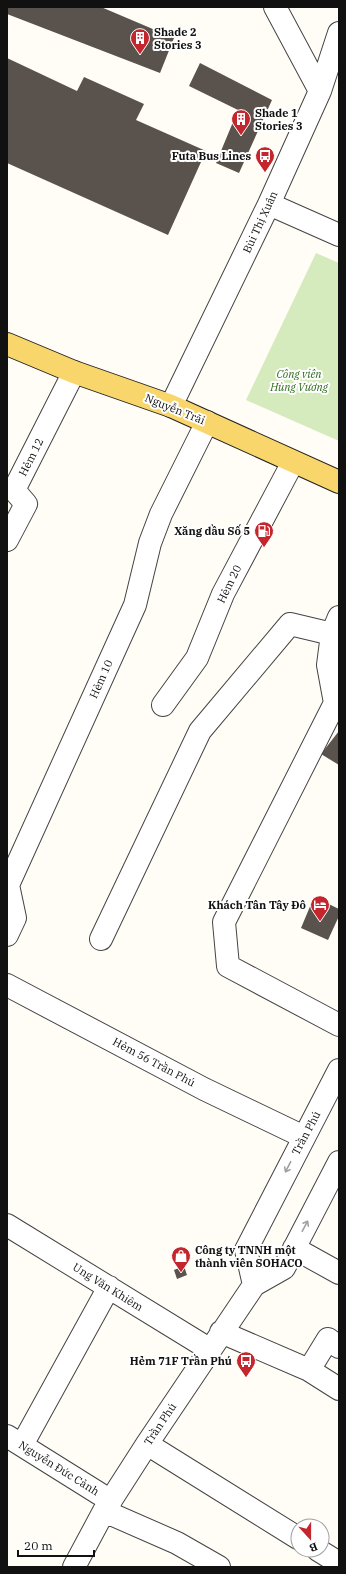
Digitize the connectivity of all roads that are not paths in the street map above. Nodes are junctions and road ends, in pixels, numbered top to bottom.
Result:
1 (275, 7) edge
2 (339, 33) edge
3 (320, 91) junction
4 (269, 204) junction
5 (339, 236) edge
6 (7, 344) edge
7 (74, 372) junction
8 (171, 406) junction
9 (207, 422) junction
10 (293, 462) junction
11 (339, 482) edge
12 (7, 540) edge
13 (335, 626) edge
14 (163, 705) dead end
15 (8, 885) edge
16 (7, 935) edge
17 (101, 939) dead end
18 (7, 985) edge
19 (339, 1025) edge
20 (339, 1070) edge
21 (304, 1137) junction
22 (339, 1162) edge
23 (7, 1225) edge
24 (294, 1248) junction
25 (339, 1273) edge
26 (254, 1285) junction
27 (109, 1287) junction
28 (221, 1332) junction
29 (339, 1347) edge
30 (209, 1349) junction
31 (308, 1370) junction
32 (339, 1389) edge
33 (14, 1441) edge
34 (147, 1444) junction
35 (107, 1506) junction
36 (290, 1533) edge
37 (330, 1557) edge
38 (339, 1563) edge
39 (74, 1567) edge
40 (219, 1567) edge

1 - 3 street
2 - 3 street, Bùi Thị Xuân
3 - 4 street, Bùi Thị Xuân
4 - 5 street
4 - 8 street, Bùi Thị Xuân
6 - 7 main road, Nguyễn Trãi
7 - 8 main road, Nguyễn Trãi
7 - 12 street, Hẻm 12
8 - 9 main road, Nguyễn Trãi
9 - 10 main road, Nguyễn Trãi
9 - 15 street, Hẻm 10
10 - 11 main road, Nguyễn Trãi
10 - 14 street, Hẻm 20
13 - 17 street
13 - 19 street
15 - 16 street, Hẻm 10
18 - 21 street, Hẻm 56 Trần Phú
20 - 21 street, Trần Phú
21 -> 26 street, Trần Phú
24 -> 22 street, Trần Phú
23 - 27 street, Ung Văn Khiêm
24 - 25 street
24 - 26 street, Trần Phú
26 - 28 street, Trần Phú
27 - 30 street, Ung Văn Khiêm
27 - 33 street
28 - 30 street, Trần Phú
28 - 31 street
29 - 31 street
30 - 34 street, Trần Phú
31 - 32 street
33 - 35 street, Nguyễn Đức Cảnh
34 - 35 street, Trần Phú
34 - 36 street
35 - 39 street, Trần Phú
35 - 40 street, Nguyễn Đức Cảnh
37 - 38 street

